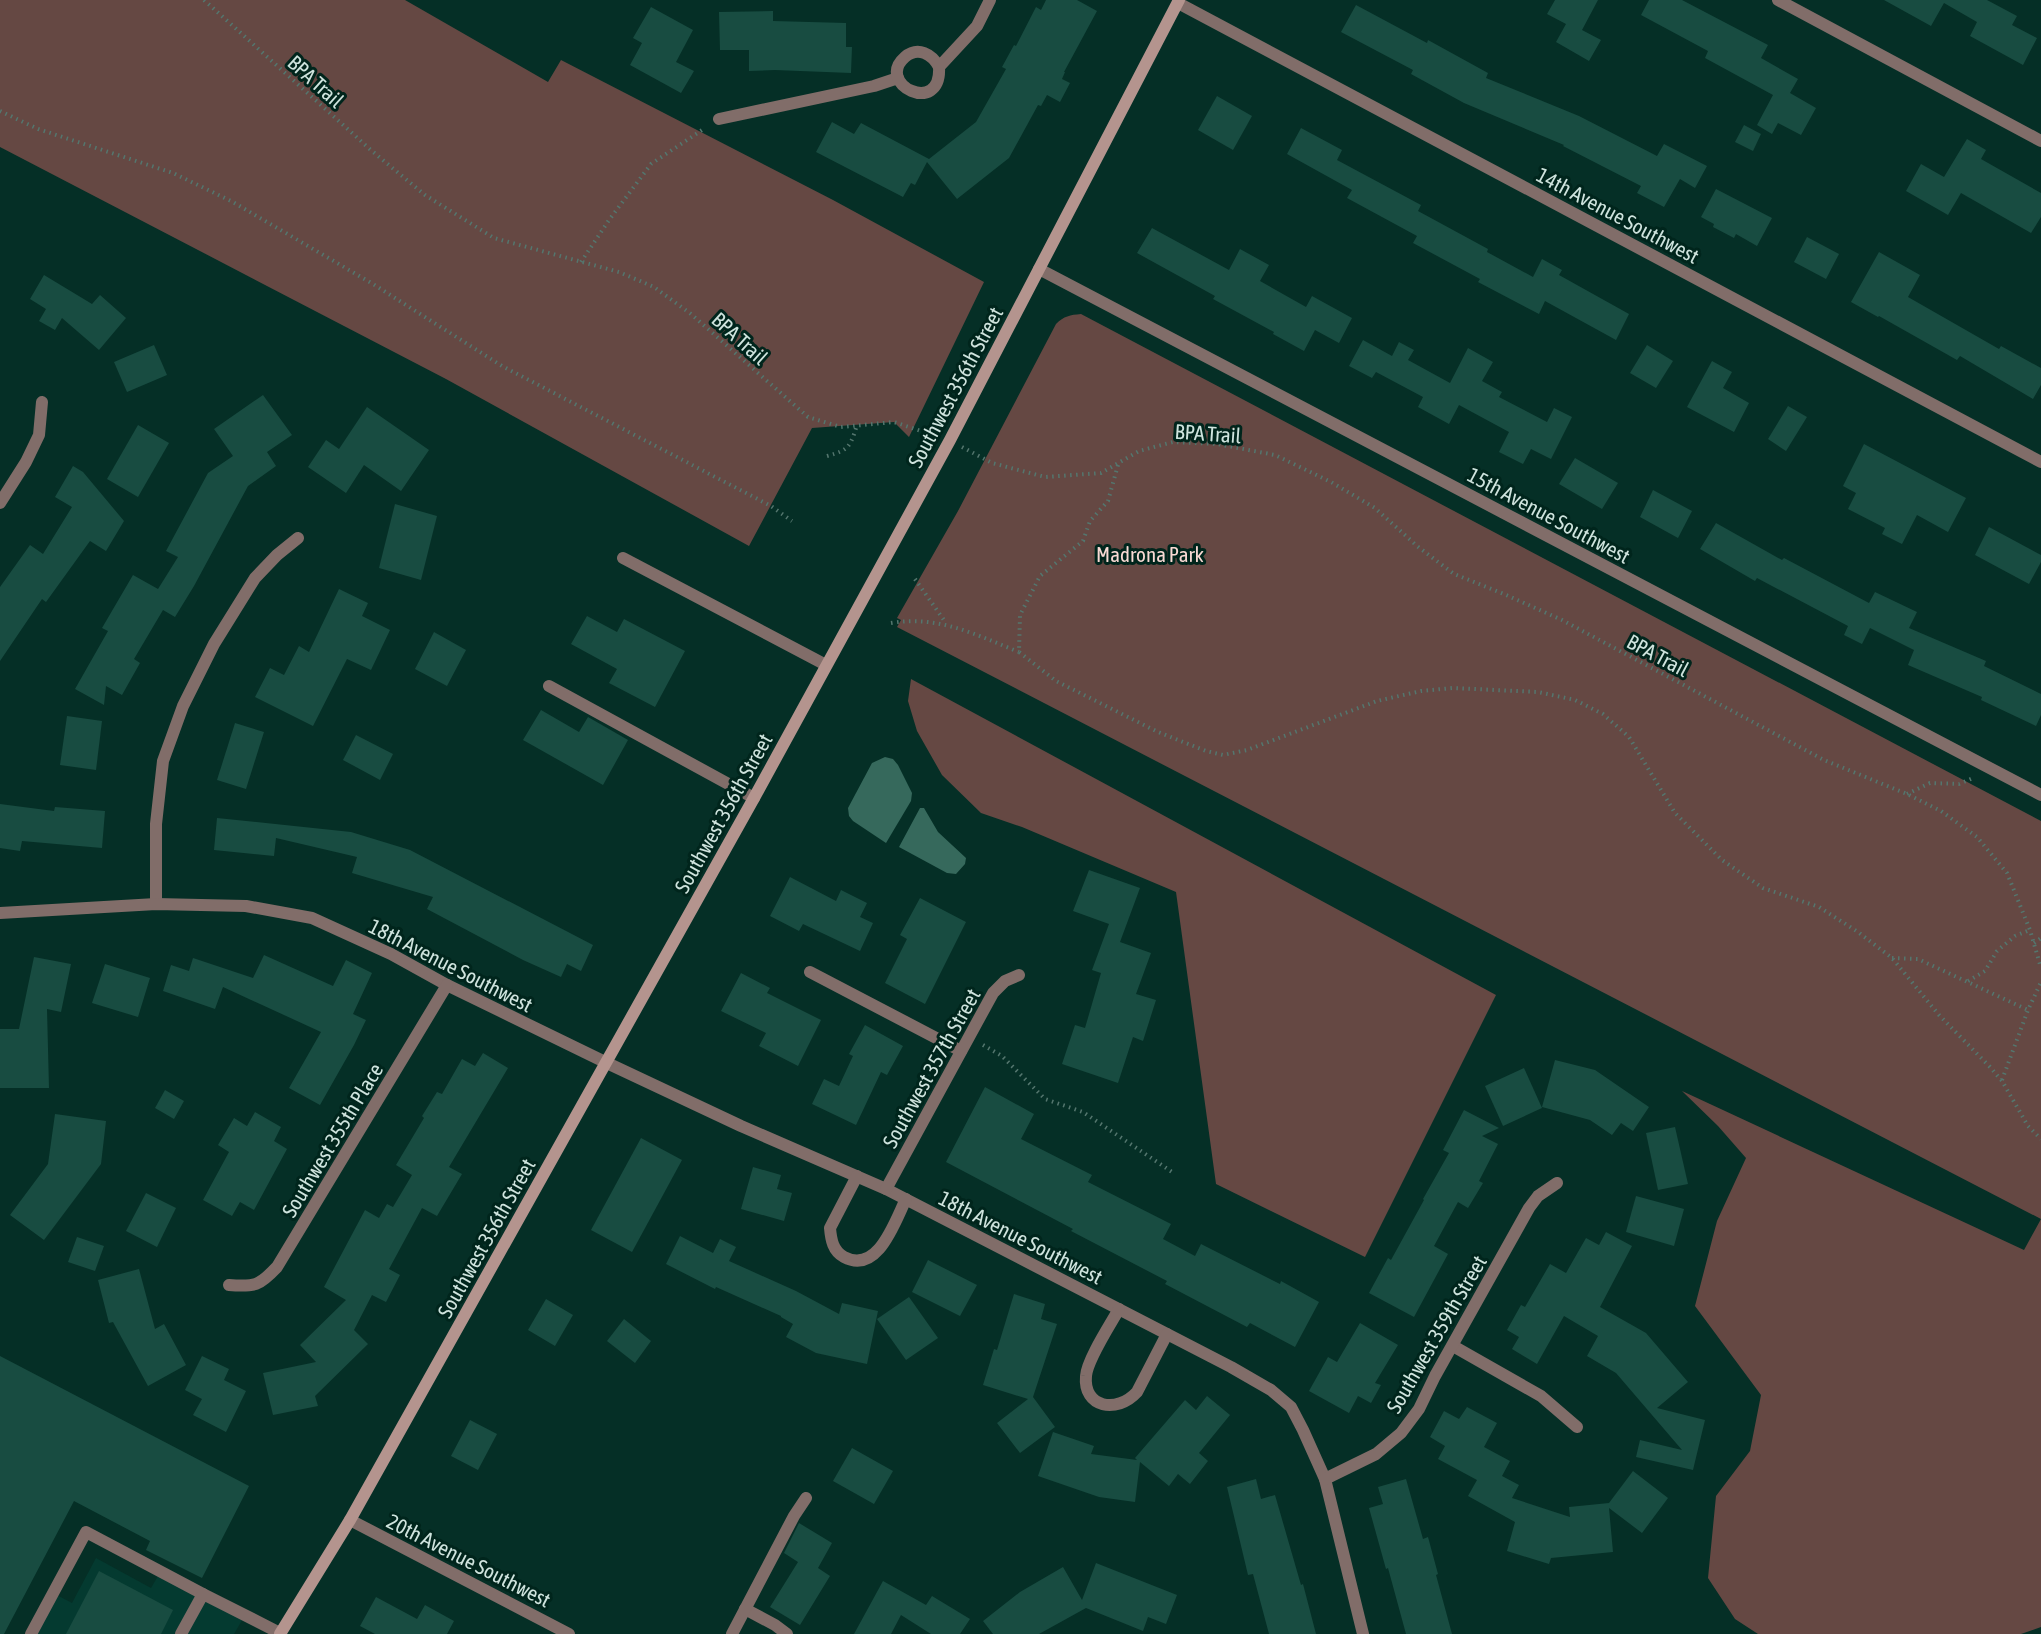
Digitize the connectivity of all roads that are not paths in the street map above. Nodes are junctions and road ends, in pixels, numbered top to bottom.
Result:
1 (990, 0) edge
2 (1778, 0) edge
3 (1176, 1) edge
4 (939, 67) junction
5 (898, 78) junction
6 (718, 119) road end
7 (2041, 141) edge
8 (1040, 269) junction
9 (42, 402) dead end
10 (2041, 462) edge
11 (0, 502) edge
12 (298, 538) dead end
13 (623, 558) dead end
14 (826, 665) junction
15 (549, 686) dead end
16 (2041, 795) edge
17 (754, 798) junction
18 (156, 904) junction
19 (0, 913) edge
20 (810, 972) dead end
21 (1019, 975) dead end
22 (447, 985) junction
23 (961, 1051) junction
24 (607, 1063) junction
25 (857, 1176) junction
26 (1557, 1183) dead end
27 (886, 1189) junction
28 (906, 1199) junction
29 (229, 1285) dead end
30 (1119, 1309) junction
31 (1167, 1334) junction
32 (1453, 1346) junction
33 (1576, 1427) dead end
34 (1325, 1479) junction
35 (806, 1498) dead end
36 (350, 1520) junction
37 (203, 1594) junction
38 (745, 1609) junction
39 (280, 1633) edge
40 (31, 1634) edge
41 (181, 1634) edge
42 (569, 1634) edge
43 (732, 1634) edge
44 (787, 1634) edge
45 (1363, 1634) edge

1 - 4 street
2 - 7 street
3 - 8 main road, Southwest 356th Street
3 - 10 street, 14th Avenue Southwest
4 - 5 street
4 - 5 street
5 - 6 street
8 - 14 main road, Southwest 356th Street
8 - 16 street, 15th Avenue Southwest
9 - 11 street
12 - 18 street
13 - 14 street
14 - 17 main road, Southwest 356th Street
15 - 17 street
17 - 24 main road, Southwest 356th Street
18 - 19 street, 18th Avenue Southwest
18 - 22 street, 18th Avenue Southwest
20 - 23 street
21 - 23 street, Southwest 357th Street
22 - 24 street, 18th Avenue Southwest
22 - 29 street, Southwest 355th Place
23 - 27 street, Southwest 357th Street
24 - 25 street, 18th Avenue Southwest
24 - 36 main road, Southwest 356th Street
25 - 27 street, 18th Avenue Southwest
25 - 28 street, 18th Avenue Southwest
26 - 32 street, Southwest 359th Street
27 - 28 street, 18th Avenue Southwest
28 - 30 street, 18th Avenue Southwest
30 - 31 street, 18th Avenue Southwest
30 - 31 street, 18th Avenue Southwest
31 - 34 street, 18th Avenue Southwest
32 - 33 street
32 - 34 street, Southwest 359th Street
34 - 45 street, 18th Avenue Southwest
35 - 38 street
36 - 39 main road, Southwest 356th Street
36 - 42 street, 20th Avenue Southwest
37 - 39 street
37 - 40 street
37 - 41 street
38 - 43 street
38 - 44 street

